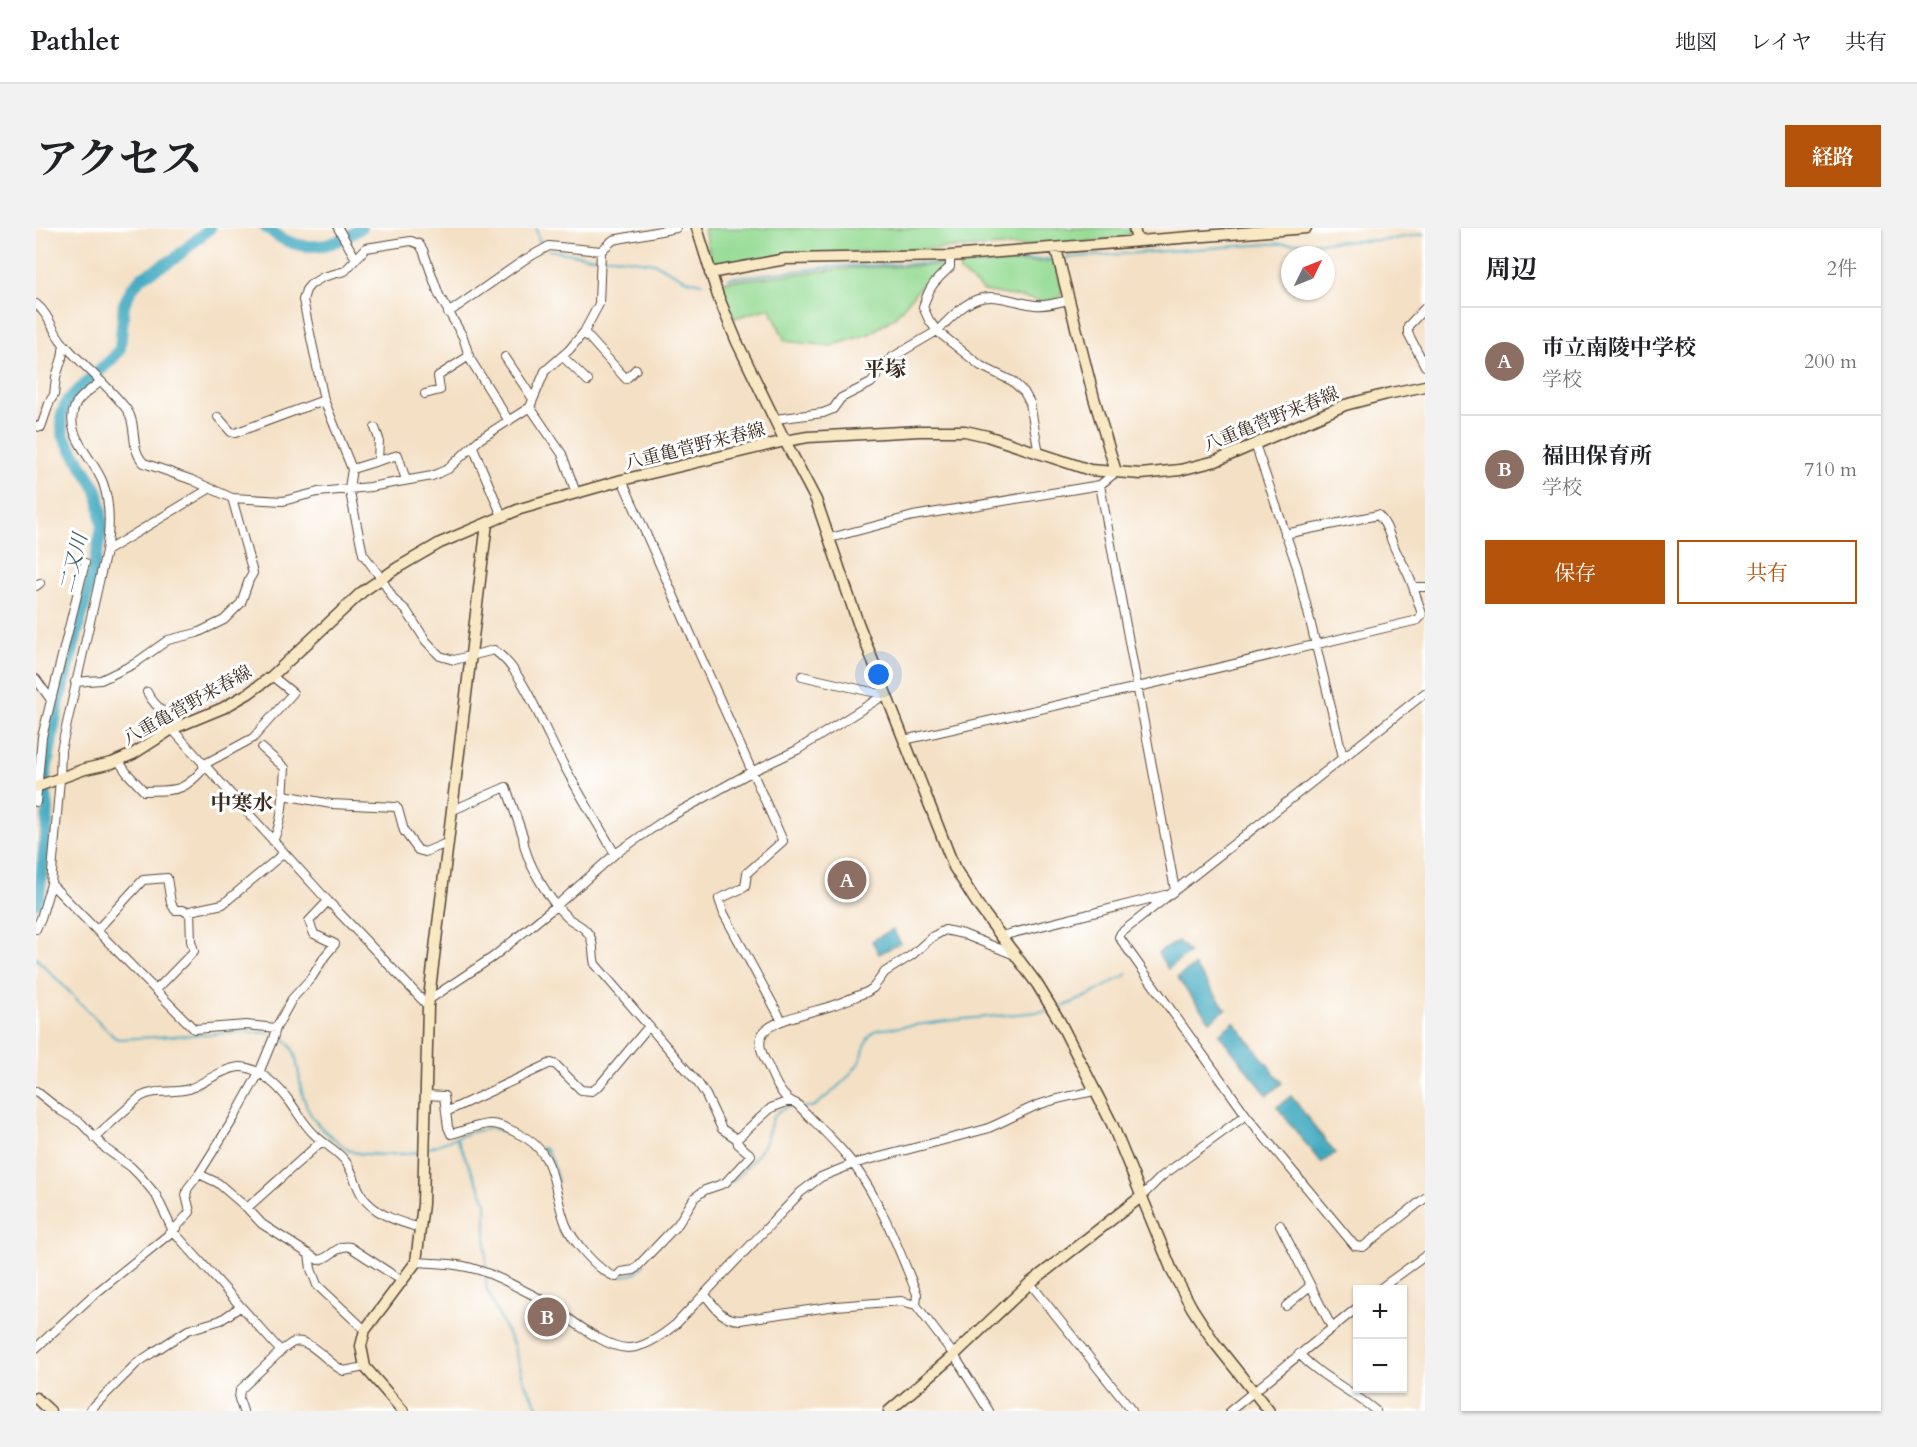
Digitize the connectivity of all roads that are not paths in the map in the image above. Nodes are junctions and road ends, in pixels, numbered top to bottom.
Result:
1 (338, 228) edge
2 (676, 228) edge
3 (697, 228) edge
4 (1134, 228) edge
5 (1305, 228) edge
6 (1137, 241) junction
7 (601, 251) junction
8 (950, 256) junction
9 (1058, 257) junction
10 (356, 259) junction
11 (710, 273) junction
12 (1068, 300) junction
13 (36, 304) edge
14 (1425, 308) edge
15 (448, 314) junction
16 (937, 331) junction
17 (584, 332) junction
18 (64, 344) junction
19 (469, 356) junction
20 (562, 356) junction
21 (505, 357) dead end
22 (1425, 366) edge
23 (636, 369) dead end
24 (588, 381) dead end
25 (100, 382) junction
26 (1425, 386) edge
27 (425, 394) dead end
28 (534, 399) junction
29 (324, 400) junction
30 (530, 407) junction
31 (218, 417) dead end
32 (775, 419) junction
33 (509, 421) junction
34 (36, 426) edge
35 (375, 428) dead end
36 (785, 441) junction
37 (1255, 444) junction
38 (473, 447) junction
39 (1039, 454) junction
40 (378, 461) junction
41 (352, 469) junction
42 (1116, 472) junction
43 (406, 480) junction
44 (622, 480) junction
45 (1100, 485) junction
46 (209, 489) junction
47 (349, 489) junction
48 (576, 493) junction
49 (232, 498) junction
50 (502, 516) junction
51 (487, 523) junction
52 (1285, 534) junction
53 (830, 538) junction
54 (106, 552) junction
55 (85, 563) dead end
56 (381, 578) junction
57 (1413, 587) junction
58 (1425, 587) edge
59 (1315, 644) junction
60 (471, 656) junction
61 (272, 676) junction
62 (802, 676) dead end
63 (36, 679) edge
64 (75, 682) junction
65 (1138, 687) junction
66 (147, 692) dead end
67 (1425, 693) edge
68 (885, 695) junction
69 (51, 700) junction
70 (175, 728) junction
71 (904, 740) junction
72 (261, 748) dead end
73 (1343, 757) junction
74 (118, 760) junction
75 (204, 766) junction
76 (751, 772) junction
77 (60, 778) junction
78 (36, 787) edge
79 (284, 795) junction
80 (36, 802) edge
81 (453, 810) junction
82 (273, 841) junction
83 (449, 842) junction
84 (284, 853) junction
85 (615, 854) junction
86 (51, 884) junction
87 (1171, 892) junction
88 (328, 900) junction
89 (556, 906) junction
90 (189, 914) junction
91 (36, 929) edge
92 (97, 930) junction
93 (1001, 936) junction
94 (1016, 956) junction
95 (156, 990) junction
96 (429, 1003) junction
97 (782, 1022) junction
98 (649, 1026) junction
99 (276, 1028) junction
100 (259, 1072) junction
101 (36, 1091) edge
102 (1094, 1091) junction
103 (426, 1095) junction
104 (789, 1101) junction
105 (446, 1112) junction
106 (1246, 1115) junction
107 (94, 1138) junction
108 (737, 1139) junction
109 (322, 1141) junction
110 (853, 1164) junction
111 (199, 1174) junction
112 (1142, 1196) junction
113 (1425, 1198) edge
114 (247, 1208) junction
115 (1280, 1225) dead end
116 (420, 1228) junction
117 (173, 1231) junction
118 (309, 1254) junction
119 (1425, 1256) edge
120 (416, 1262) junction
121 (401, 1280) junction
122 (1030, 1282) junction
123 (1385, 1285) edge
124 (1310, 1286) junction
125 (705, 1295) junction
126 (916, 1305) junction
127 (1286, 1306) dead end
128 (240, 1307) junction
129 (1353, 1311) edge
130 (1332, 1328) junction
131 (364, 1330) junction
132 (36, 1348) edge
133 (282, 1350) junction
134 (1299, 1354) junction
135 (954, 1355) junction
136 (364, 1367) junction
137 (1253, 1391) junction
138 (36, 1398) edge
139 (399, 1409) edge
140 (50, 1411) edge
141 (89, 1411) edge
142 (243, 1411) edge
143 (889, 1411) edge
144 (989, 1411) edge
145 (1132, 1411) edge
146 (1230, 1411) edge
147 (1269, 1411) edge
148 (1376, 1411) edge

1 - 10 street
2 - 7 street
3 - 11 street
4 - 6 street
5 - 6 street
6 - 9 street
7 - 15 street
7 - 17 street
8 - 9 street
8 - 11 street
8 - 16 street
9 - 12 street
10 - 15 street
10 - 29 street
11 - 32 street
12 - 16 street
12 - 42 street
13 - 18 street
14 - 22 street
15 - 19 street
16 - 32 street
16 - 39 street
17 - 20 street
17 - 23 street
18 - 25 street
18 - 34 street
19 - 27 street
19 - 33 street
20 - 24 street
20 - 28 street
21 - 28 street
25 - 46 street
25 - 54 street
26 - 37 street, 八重亀菅野来春線
28 - 30 street
29 - 31 street
29 - 41 street
30 - 33 street
30 - 48 street
32 - 36 street
33 - 38 street
35 - 40 street
36 - 39 street, 八重亀菅野来春線
36 - 44 street, 八重亀菅野来春線
36 - 53 street
37 - 42 street, 八重亀菅野来春線
37 - 52 street
38 - 43 street
38 - 50 street
39 - 42 street, 八重亀菅野来春線
40 - 41 street
40 - 43 street
41 - 47 street
42 - 45 street
43 - 47 street
44 - 48 street, 八重亀菅野来春線
44 - 76 street
45 - 53 street
45 - 65 street
46 - 49 street
46 - 54 street
47 - 49 street
47 - 56 street
48 - 50 street, 八重亀菅野来春線
49 - 64 street
50 - 51 street, 八重亀菅野来春線
51 - 56 street, 八重亀菅野来春線
51 - 60 street
52 - 57 street
52 - 59 street
53 - 68 street
54 - 64 street
55 - 69 street
56 - 60 street
56 - 61 street, 八重亀菅野来春線
57 - 58 street
57 - 59 street
59 - 65 street
59 - 73 street
60 - 81 street
60 - 85 street
61 - 70 street, 八重亀菅野来春線
61 - 75 street
62 - 68 street
63 - 69 street
64 - 77 street
65 - 71 street
65 - 87 street
66 - 70 street
67 - 73 street
68 - 71 street
68 - 76 street
69 - 78 street
70 - 74 street, 八重亀菅野来春線
70 - 75 street
71 - 93 street
72 - 79 street
73 - 87 street
74 - 75 street
74 - 77 street, 八重亀菅野来春線
75 - 82 street
76 - 85 street
76 - 97 street
77 - 78 street, 八重亀菅野来春線
77 - 86 street
78 - 80 street
79 - 82 street
79 - 83 street
81 - 83 street
81 - 89 street
82 - 84 street
83 - 96 street
84 - 88 street
84 - 90 street
85 - 89 street
86 - 91 street
86 - 92 street
87 - 93 street
87 - 106 street
88 - 96 street
88 - 99 street
89 - 96 street
89 - 98 street
90 - 92 street
90 - 95 street
92 - 95 street
93 - 94 street
94 - 97 street
94 - 102 street
95 - 99 street
96 - 103 street
97 - 104 street
98 - 105 street
98 - 108 street
99 - 100 street
100 - 107 street
100 - 109 street
100 - 111 street
101 - 107 street
102 - 110 street
102 - 112 street
103 - 105 street
103 - 116 street
104 - 108 street
104 - 110 street
105 - 108 street
106 - 112 street
106 - 113 street
107 - 117 street
109 - 114 street
109 - 116 street
110 - 125 street
110 - 126 street
111 - 114 street
111 - 117 street
112 - 122 street
112 - 137 street
114 - 118 street
115 - 124 street
116 - 120 street
117 - 128 street
117 - 132 street
118 - 121 street
118 - 131 street
119 - 123 street
120 - 121 street
120 - 125 street
121 - 131 street
122 - 135 street
122 - 145 street
124 - 127 street
124 - 130 street
125 - 126 street
126 - 135 street
128 - 133 street
128 - 141 street
129 - 130 street
130 - 134 street
131 - 136 street
133 - 136 street
133 - 142 street
134 - 137 street
134 - 148 street
135 - 143 street
135 - 144 street
136 - 139 street
137 - 146 street
137 - 147 street
138 - 140 street

